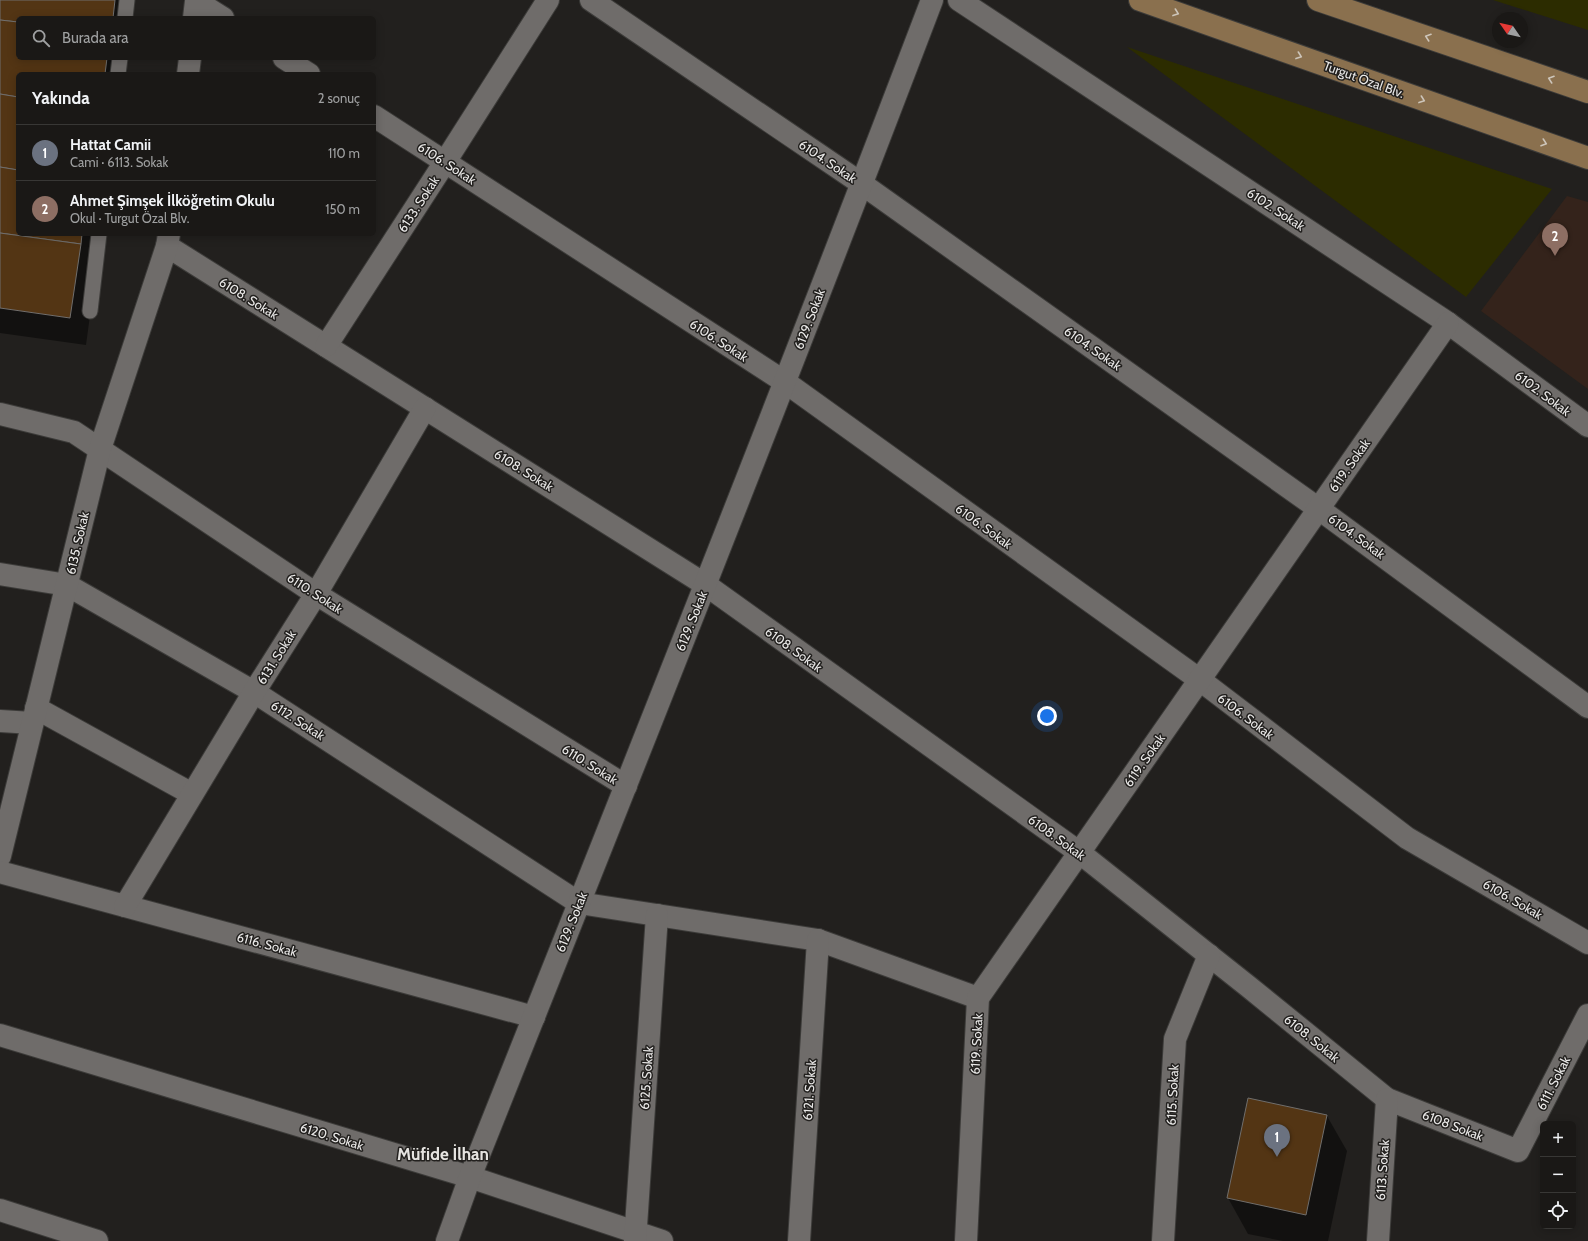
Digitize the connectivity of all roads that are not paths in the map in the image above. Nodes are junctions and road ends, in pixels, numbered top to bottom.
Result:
1 (127, 0) edge
2 (548, 0) edge
3 (591, 0) edge
4 (932, 0) edge
5 (959, 0) edge
6 (1140, 0) edge
7 (1318, 0) edge
8 (195, 9) edge
9 (125, 16) edge
10 (217, 16) edge
11 (120, 60) edge
12 (190, 60) edge
13 (287, 60) edge
14 (118, 72) edge
15 (188, 72) edge
16 (306, 72) edge
17 (1588, 92) edge
18 (376, 117) edge
19 (1588, 158) edge
20 (446, 162) junction
21 (862, 184) junction
22 (99, 236) edge
23 (168, 240) edge
24 (90, 311) dead end
25 (1448, 323) junction
26 (326, 346) junction
27 (785, 382) junction
28 (425, 408) junction
29 (0, 414) edge
30 (1588, 426) edge
31 (100, 449) junction
32 (1319, 509) junction
33 (0, 574) edge
34 (67, 585) junction
35 (706, 585) junction
36 (316, 594) junction
37 (1200, 680) junction
38 (254, 692) junction
39 (1588, 707) edge
40 (34, 716) junction
41 (0, 721) edge
42 (626, 786) junction
43 (192, 794) junction
44 (1080, 853) junction
45 (0, 856) edge
46 (0, 872) edge
47 (579, 903) junction
48 (125, 906) junction
49 (657, 915) junction
50 (818, 940) junction
51 (1588, 943) edge
52 (1209, 955) junction
53 (978, 998) junction
54 (1588, 1015) edge
55 (534, 1017) junction
56 (0, 1035) edge
57 (1387, 1099) junction
58 (1518, 1151) joint
59 (470, 1177) junction
60 (0, 1210) edge
61 (635, 1237) edge
62 (97, 1241) edge
63 (447, 1241) edge
64 (662, 1241) edge
65 (799, 1241) edge
66 (966, 1241) edge
67 (1163, 1241) edge
68 (1378, 1241) edge

1 - 9 lane
2 - 20 street, 6133. Sokak
3 - 21 street, 6104. Sokak
4 - 21 street, 6129. Sokak
5 - 25 street, 6102. Sokak
6 -> 19 main road, Turgut Özal Blv.
17 -> 7 main road
8 - 10 street
11 - 14 lane
12 - 15 street
13 - 16 street
18 - 20 street, 6106. Sokak
20 - 26 street, 6133. Sokak
20 - 27 street, 6106. Sokak
21 - 27 street, 6129. Sokak
21 - 32 street, 6104. Sokak
22 - 24 lane
23 - 26 street, 6108. Sokak
23 - 31 street, 6135. Sokak
25 - 30 street, 6102. Sokak
25 - 32 street, 6119. Sokak
26 - 28 street, 6108. Sokak
27 - 35 street, 6129. Sokak
27 - 37 street, 6106. Sokak
28 - 35 street, 6108. Sokak
28 - 36 street, 6131. Sokak
29 - 31 street, 6110. Sokak
31 - 34 street, 6135. Sokak
31 - 36 street, 6110. Sokak
32 - 37 street, 6119. Sokak
32 - 39 street, 6104. Sokak
33 - 34 street, 6112. Sokak
34 - 38 street, 6112. Sokak
34 - 40 street, 6135. Sokak
35 - 42 street, 6129. Sokak
35 - 44 street, 6108. Sokak
36 - 38 street, 6131. Sokak
36 - 42 street, 6110. Sokak
37 - 44 street, 6119. Sokak
37 - 51 street, 6106. Sokak
38 - 43 street, 6131. Sokak
38 - 47 street, 6112. Sokak
40 - 41 street
40 - 43 street
40 - 45 street, 6135. Sokak
42 - 47 street, 6129. Sokak
43 - 48 street, 6131. Sokak
44 - 52 street, 6108. Sokak
44 - 53 street, 6119. Sokak
46 - 48 street, 6116. Sokak
47 - 49 street
47 - 55 street, 6129. Sokak
48 - 55 street, 6116. Sokak
49 - 50 street
49 - 61 street, 6125. Sokak
50 - 53 street
50 - 65 street, 6121. Sokak
52 - 57 street, 6108. Sokak
52 - 67 street, 6115. Sokak
53 - 66 street, 6119. Sokak
54 - 58 street, 6111. Sokak
55 - 59 street, 6129. Sokak
56 - 59 street, 6120. Sokak
57 - 58 street, 6108 Sokak
57 - 68 street, 6113. Sokak
59 - 61 street, 6120. Sokak
59 - 63 street, 6129. Sokak
60 - 62 street
61 - 64 street, 6120. Sokak

